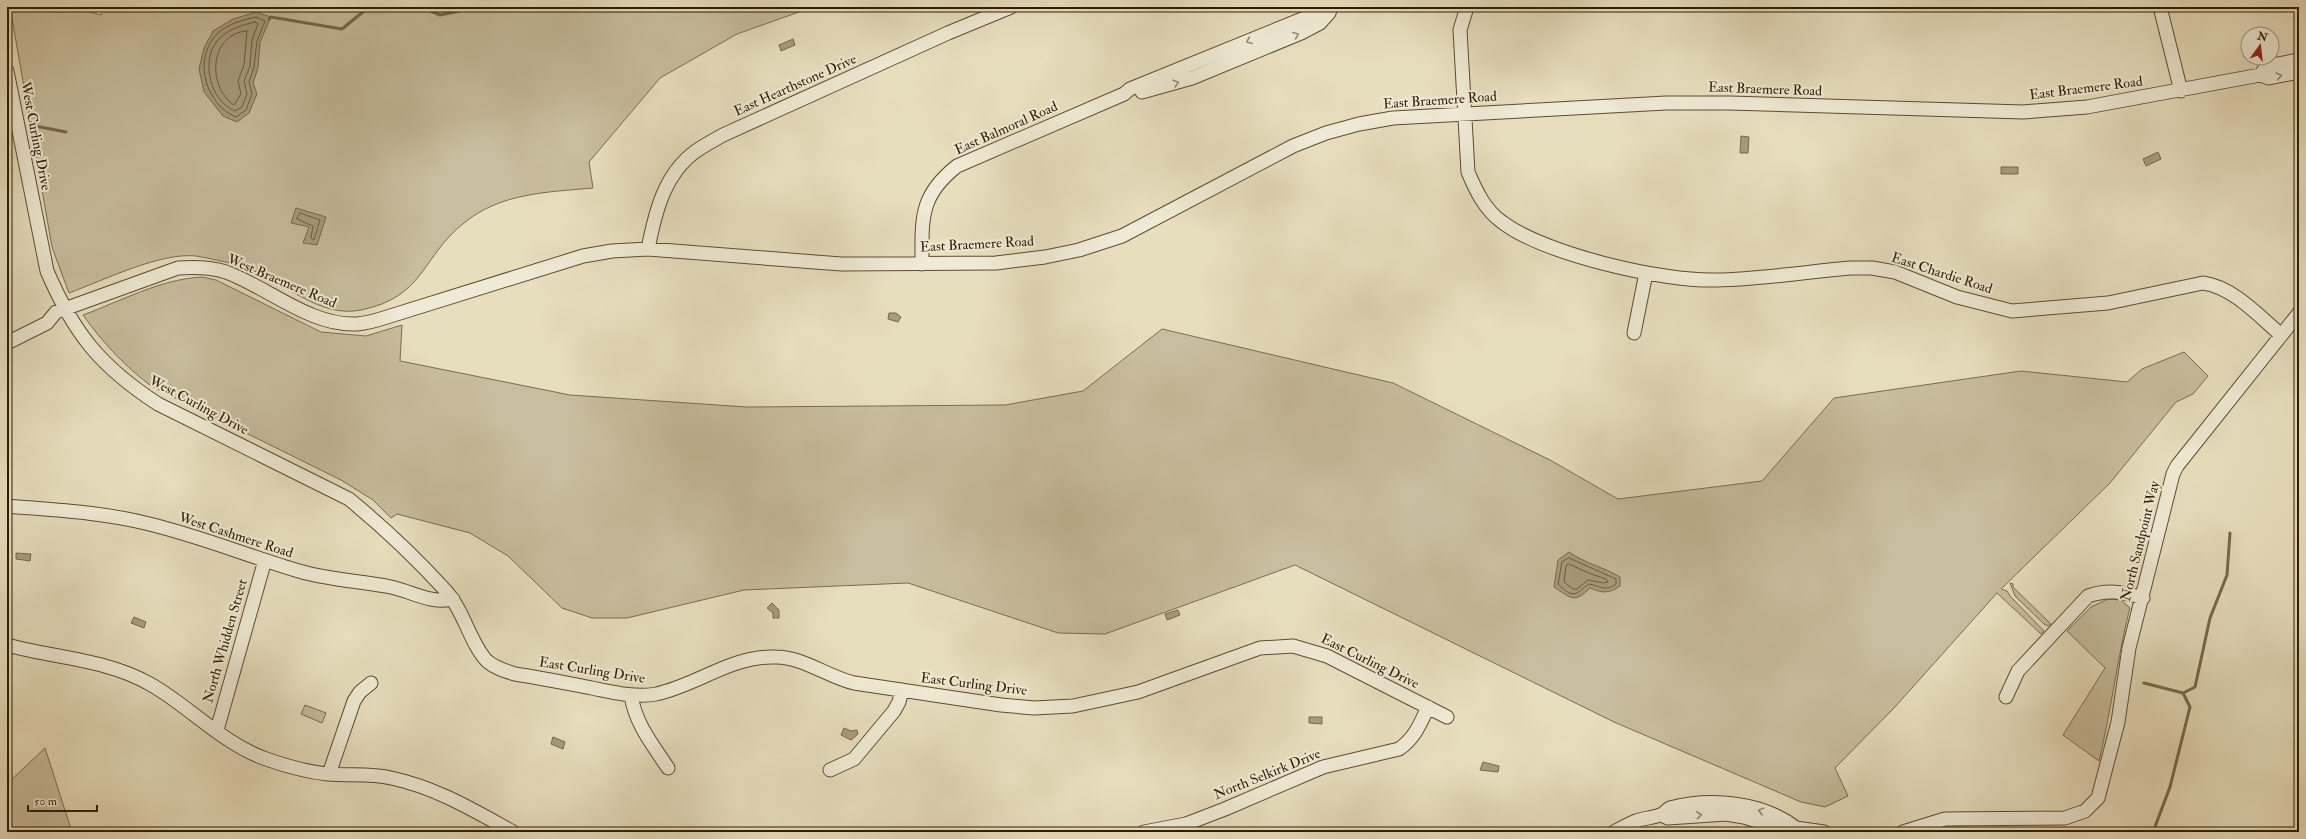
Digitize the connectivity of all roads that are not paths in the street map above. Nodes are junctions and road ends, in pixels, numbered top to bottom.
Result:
1 (1012, 7) edge
2 (1322, 7) edge
3 (1331, 7) edge
4 (1466, 7) edge
5 (2160, 7) edge
6 (2299, 60) edge
7 (7, 71) edge
8 (2299, 72) edge
9 (2260, 75) junction
10 (2181, 91) junction
11 (1124, 94) junction
12 (1465, 113) junction
13 (648, 249) junction
14 (922, 264) junction
15 (1646, 273) junction
16 (65, 311) junction
17 (2299, 313) edge
18 (1634, 333) dead end
19 (2282, 335) junction
20 (7, 343) edge
21 (7, 506) edge
22 (265, 560) junction
23 (2143, 598) junction
24 (453, 599) junction
25 (7, 645) edge
26 (488, 662) joint
27 (370, 683) dead end
28 (902, 690) junction
29 (631, 694) junction
30 (2006, 697) dead end
31 (1428, 707) junction
32 (1447, 717) dead end
33 (217, 730) junction
34 (668, 768) dead end
35 (830, 770) dead end
36 (329, 774) junction
37 (513, 832) edge
38 (1144, 832) edge
39 (1614, 832) edge
40 (1824, 832) edge
41 (1903, 832) edge

1 - 13 street, East Hearthstone Drive
2 -> 11 street, East Balmoral Road
11 -> 3 street, East Balmoral Road
4 - 12 street, East Chardie Road
5 - 10 street
6 - 9 street, East Braemere Road
7 - 16 street, West Curling Drive
9 -> 8 street, East Braemere Road
9 - 10 street, East Braemere Road
10 - 12 street, East Braemere Road
11 - 14 street, East Balmoral Road
12 - 14 street, East Braemere Road
12 - 15 street, East Chardie Road
13 - 14 street, East Braemere Road
13 - 16 street, West Braemere Road
15 - 18 street
15 - 19 street, East Chardie Road
16 - 20 street, West Braemere Road
16 - 24 street, West Curling Drive
17 - 19 street, North Sandpoint Way
19 - 23 street, North Sandpoint Way
21 - 22 street, West Cashmere Road
22 - 24 street, West Cashmere Road
22 - 33 street, North Whidden Street
23 - 30 street
23 - 41 street, North Sandpoint Way
24 - 26 street, West Curling Drive
25 - 33 street
26 - 29 street, East Curling Drive
27 - 36 street
28 - 29 street, East Curling Drive
28 - 31 street, East Curling Drive
28 - 35 street
29 - 34 street
31 - 32 street, East Curling Drive
31 - 38 street, North Selkirk Drive
33 - 36 street
36 - 37 street
39 - 40 street

